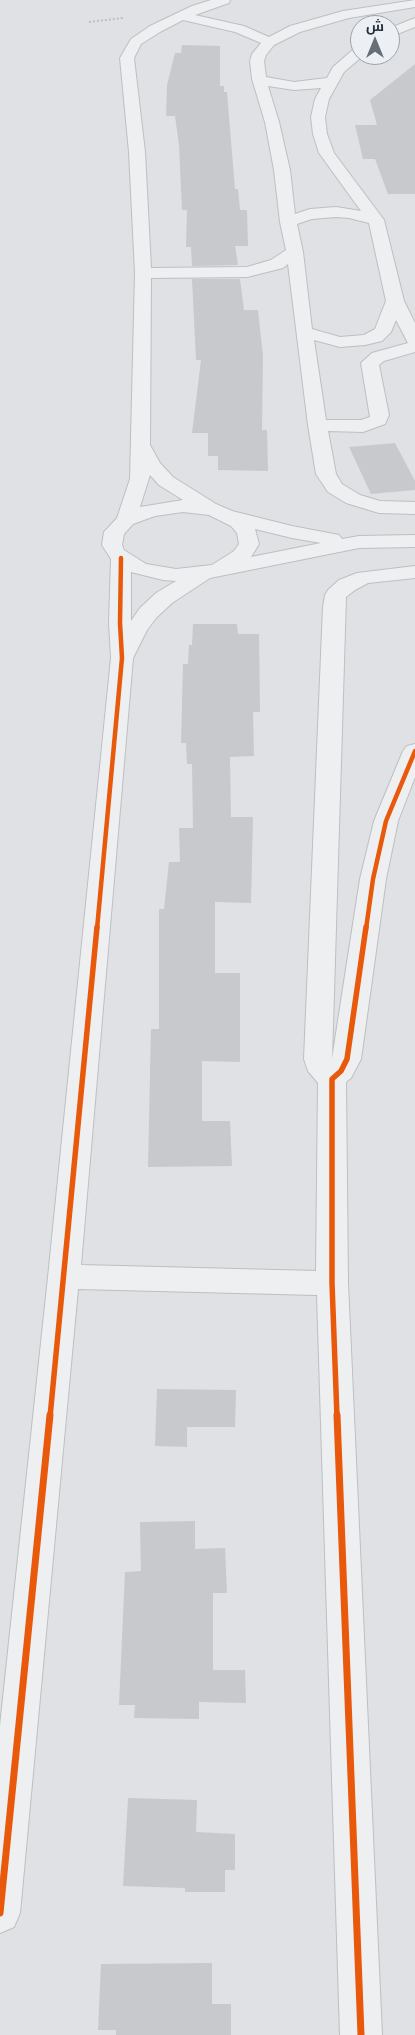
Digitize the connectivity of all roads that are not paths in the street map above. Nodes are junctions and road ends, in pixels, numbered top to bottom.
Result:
1 (224, 0) edge
2 (415, 3) edge
3 (348, 14) junction
4 (356, 15) edge
5 (181, 16) junction
6 (415, 22) edge
7 (400, 28) edge
8 (239, 29) junction
9 (295, 29) junction
10 (269, 42) junction
11 (350, 60) edge
12 (259, 79) junction
13 (331, 81) junction
14 (376, 220) junction
15 (288, 222) junction
16 (295, 252) junction
17 (247, 272) junction
18 (143, 273) junction
19 (300, 291) junction
20 (395, 301) junction
21 (304, 332) junction
22 (415, 340) edge
23 (415, 347) edge
24 (318, 425) junction
25 (140, 444) junction
26 (415, 508) edge
27 (223, 514) junction
28 (126, 520) junction
29 (359, 542) junction
30 (415, 542) edge
31 (121, 558) junction
32 (206, 572) junction
33 (415, 572) edge
34 (122, 658) junction
35 (415, 751) edge
36 (332, 1079) junction
37 (64, 1278) junction
38 (332, 1282) junction
39 (0, 1912) edge
40 (361, 2035) edge

1 - 5 street
2 - 3 street
3 - 4 street
3 - 9 street
5 - 8 street
5 - 18 street
6 - 7 street
8 - 9 street
8 - 10 street
9 - 10 street
10 - 12 street
11 - 13 street
12 - 13 street
12 - 15 street
13 - 14 street
14 - 15 street
14 - 20 street
15 - 16 street
16 - 17 street
16 - 19 street
17 - 18 street
17 - 19 street
18 - 25 street
19 - 21 street
20 - 21 street
20 - 22 street
21 - 24 street
23 - 24 street
24 - 26 street
25 - 27 street
25 - 28 street
27 - 28 street
27 - 29 street
27 - 32 street
28 - 31 street
29 - 30 street
29 - 32 street
31 - 32 street
31 - 34 street
32 - 34 street
33 - 36 street
34 - 37 street
35 - 36 street
36 - 38 street
37 - 38 street
37 - 39 street
38 - 40 street

